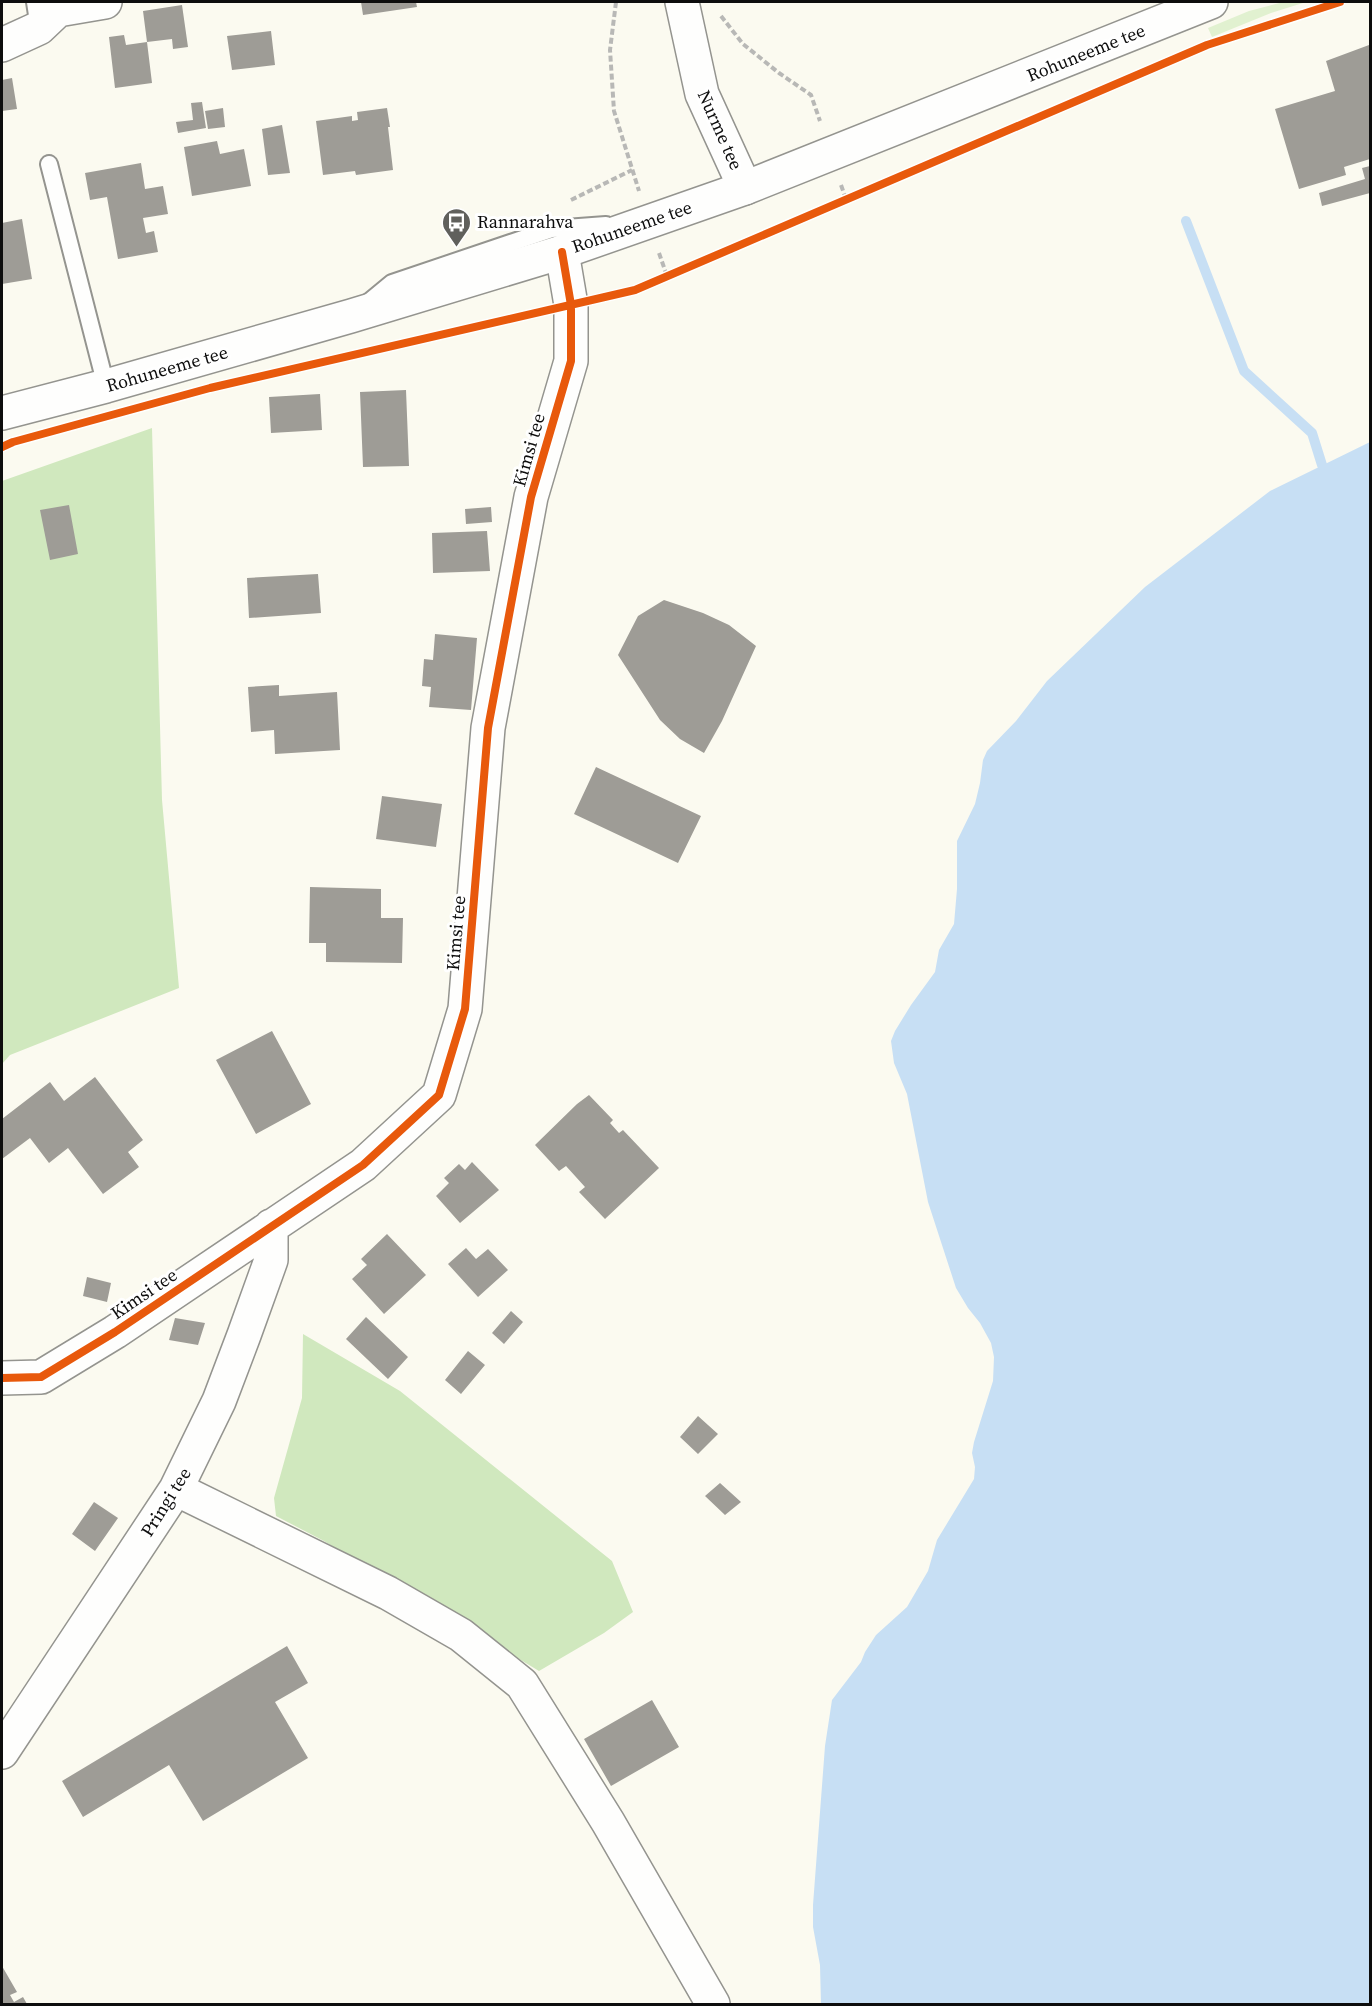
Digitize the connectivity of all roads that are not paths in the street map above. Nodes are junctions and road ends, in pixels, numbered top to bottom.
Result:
1 (105, 2) edge
2 (682, 2) edge
3 (1211, 2) edge
4 (37, 15) edge
5 (2, 45) edge
6 (49, 164) dead end
7 (745, 188) junction
8 (649, 222) junction
9 (562, 252) junction
10 (351, 316) junction
11 (106, 386) junction
12 (2, 413) edge
13 (271, 1226) junction
14 (2, 1378) edge
15 (176, 1490) junction
16 (2, 1752) edge
17 (713, 2004) edge

1 - 4 street
2 - 7 street, Nurme tee
3 - 7 street, Rohuneeme tee
4 - 5 street
6 - 11 lane
7 - 8 street, Rohuneeme tee
8 - 9 street, Rohuneeme tee
8 - 10 lane
9 - 10 street, Rohuneeme tee
9 - 13 street, Kimsi tee
10 - 11 street, Rohuneeme tee
11 - 12 street, Rohuneeme tee
13 - 14 street, Kimsi tee
13 - 15 street, Pringi tee
15 - 16 street, Pringi tee
15 - 17 street

